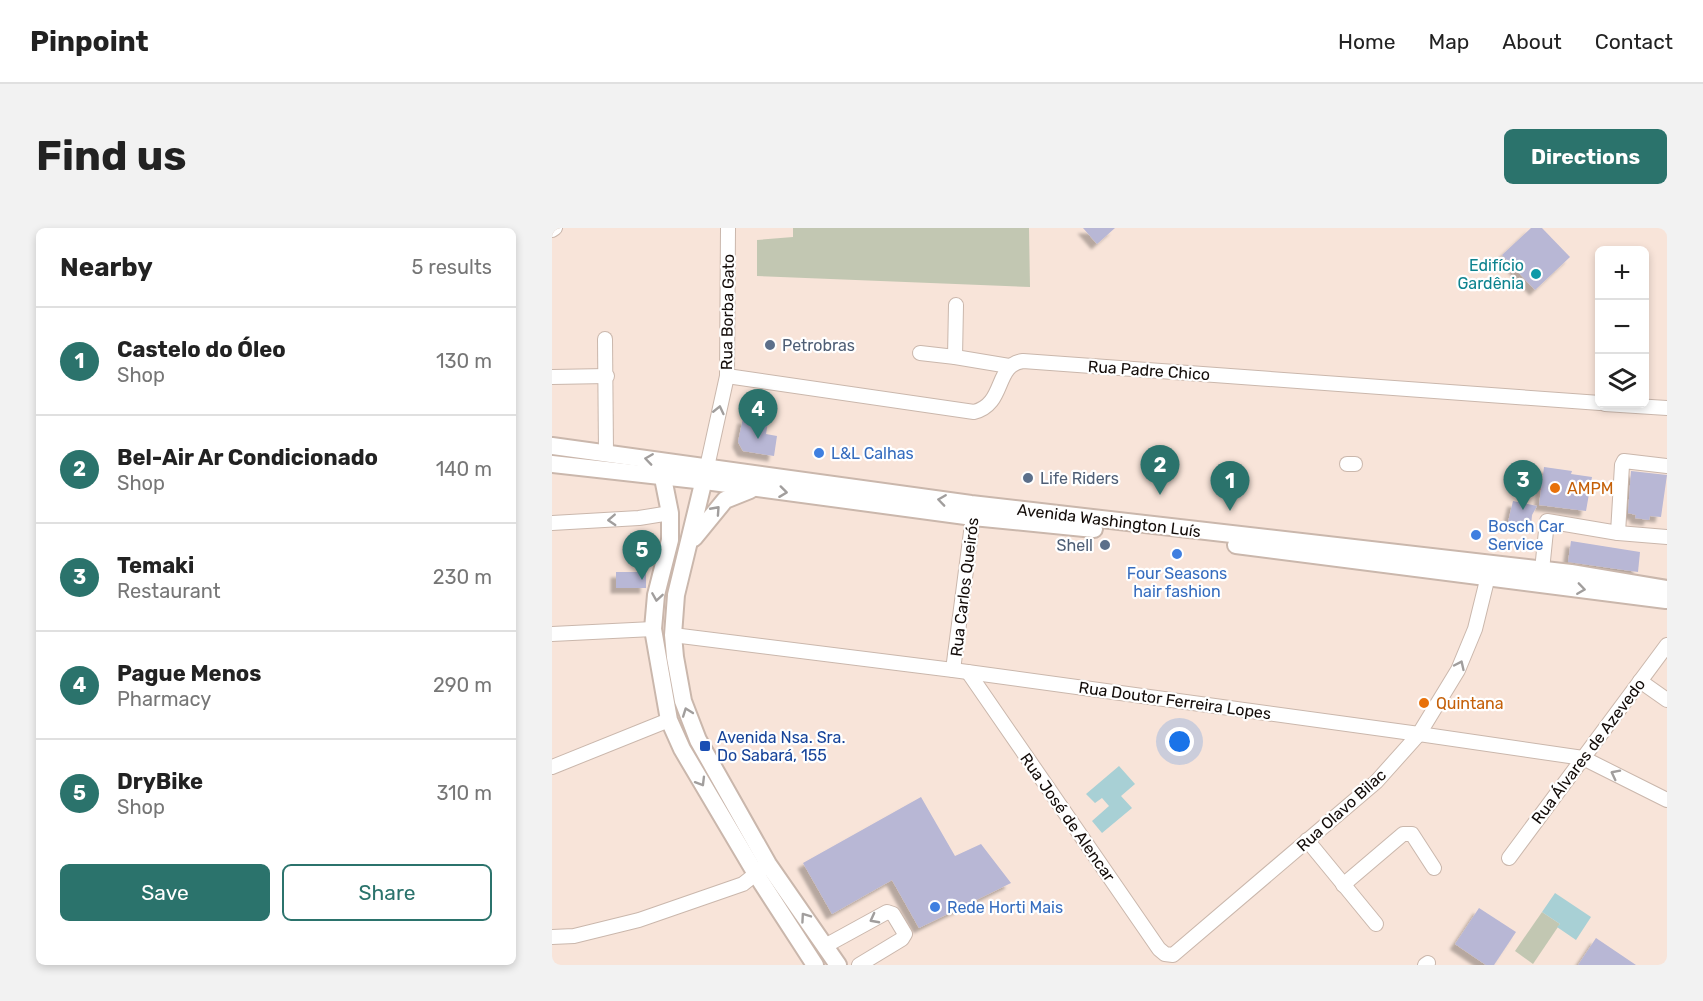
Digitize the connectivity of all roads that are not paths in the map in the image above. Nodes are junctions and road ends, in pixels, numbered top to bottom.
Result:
1 (728, 228) edge
2 (956, 305) dead end
3 (605, 339) dead end
4 (920, 353) dead end
5 (955, 357) junction
6 (1009, 366) junction
7 (607, 376) junction
8 (727, 376) junction
9 (552, 377) edge
10 (1595, 403) edge
11 (1649, 407) edge
12 (1667, 408) edge
13 (552, 446) edge
14 (606, 453) junction
15 (552, 464) edge
16 (1667, 466) edge
17 (706, 474) junction
18 (663, 478) junction
19 (756, 488) junction
20 (974, 510) junction
21 (670, 513) junction
22 (552, 523) edge
23 (1618, 533) junction
24 (1667, 537) edge
25 (688, 546) junction
26 (1490, 571) junction
27 (1541, 577) junction
28 (1667, 595) edge
29 (653, 629) junction
30 (552, 634) edge
31 (673, 635) junction
32 (1667, 645) edge
33 (953, 670) junction
34 (968, 672) junction
35 (1640, 681) junction
36 (1667, 700) edge
37 (669, 720) junction
38 (1419, 734) junction
39 (1583, 758) junction
40 (552, 767) edge
41 (1667, 800) edge
42 (1307, 840) junction
43 (1509, 858) dead end
44 (1434, 868) dead end
45 (762, 869) junction
46 (1343, 885) junction
47 (1376, 924) dead end
48 (552, 937) edge
49 (825, 946) junction
50 (1173, 955) joint
51 (815, 965) edge
52 (838, 965) edge
53 (859, 965) edge

1 - 8 street, Rua Borba Gato
2 - 5 street
3 - 7 street
4 - 5 street, Rua Padre Chico
5 - 6 street, Rua Padre Chico
6 - 8 street
6 - 10 street, Rua Padre Chico
7 - 9 street
7 - 14 street
17 -> 8 street, Rua Borba Gato
11 - 12 street
13 - 14 main road, Avenida Washington Luís
17 -> 14 main road, Avenida Washington Luís
15 - 18 main road, Avenida Washington Luís
16 - 23 street
17 - 18 main road, Avenida Washington Luís
17 - 19 main road, Avenida Washington Luís
20 -> 17 main road, Avenida Washington Luís
17 - 25 main road
18 - 21 main road
19 -> 20 main road, Avenida Washington Luís
25 -> 19 main road
20 - 26 main road, Avenida Washington Luís
20 - 33 street, Rua Carlos Queirós
21 -> 22 street
21 -> 29 main road
23 - 24 street
23 - 27 street
25 - 31 main road
26 - 27 main road, Avenida Washington Luís
38 -> 26 street, Rua Olavo Bilac
27 - 28 main road, Avenida Washington Luís
29 - 30 street
29 - 37 main road
31 - 33 street, Rua Doutor Ferreira Lopes
45 -> 31 main road
32 - 35 street, Rua Álvares de Azevedo
33 - 34 street, Rua Doutor Ferreira Lopes
34 - 38 street, Rua Doutor Ferreira Lopes
34 - 50 street, Rua José de Alencar
35 - 36 street
35 - 39 street, Rua Álvares de Azevedo
37 - 40 street
37 -> 45 main road
38 - 39 street, Rua Doutor Ferreira Lopes
38 - 42 street, Rua Olavo Bilac
41 -> 39 street, Rua Doutor Ferreira Lopes
39 - 43 street, Rua Álvares de Azevedo
42 - 46 street
42 - 50 street, Rua Olavo Bilac
44 - 46 street
45 - 48 street
49 -> 45 main road
45 - 51 main road
46 - 47 street
49 - 52 main road
53 -> 49 street

